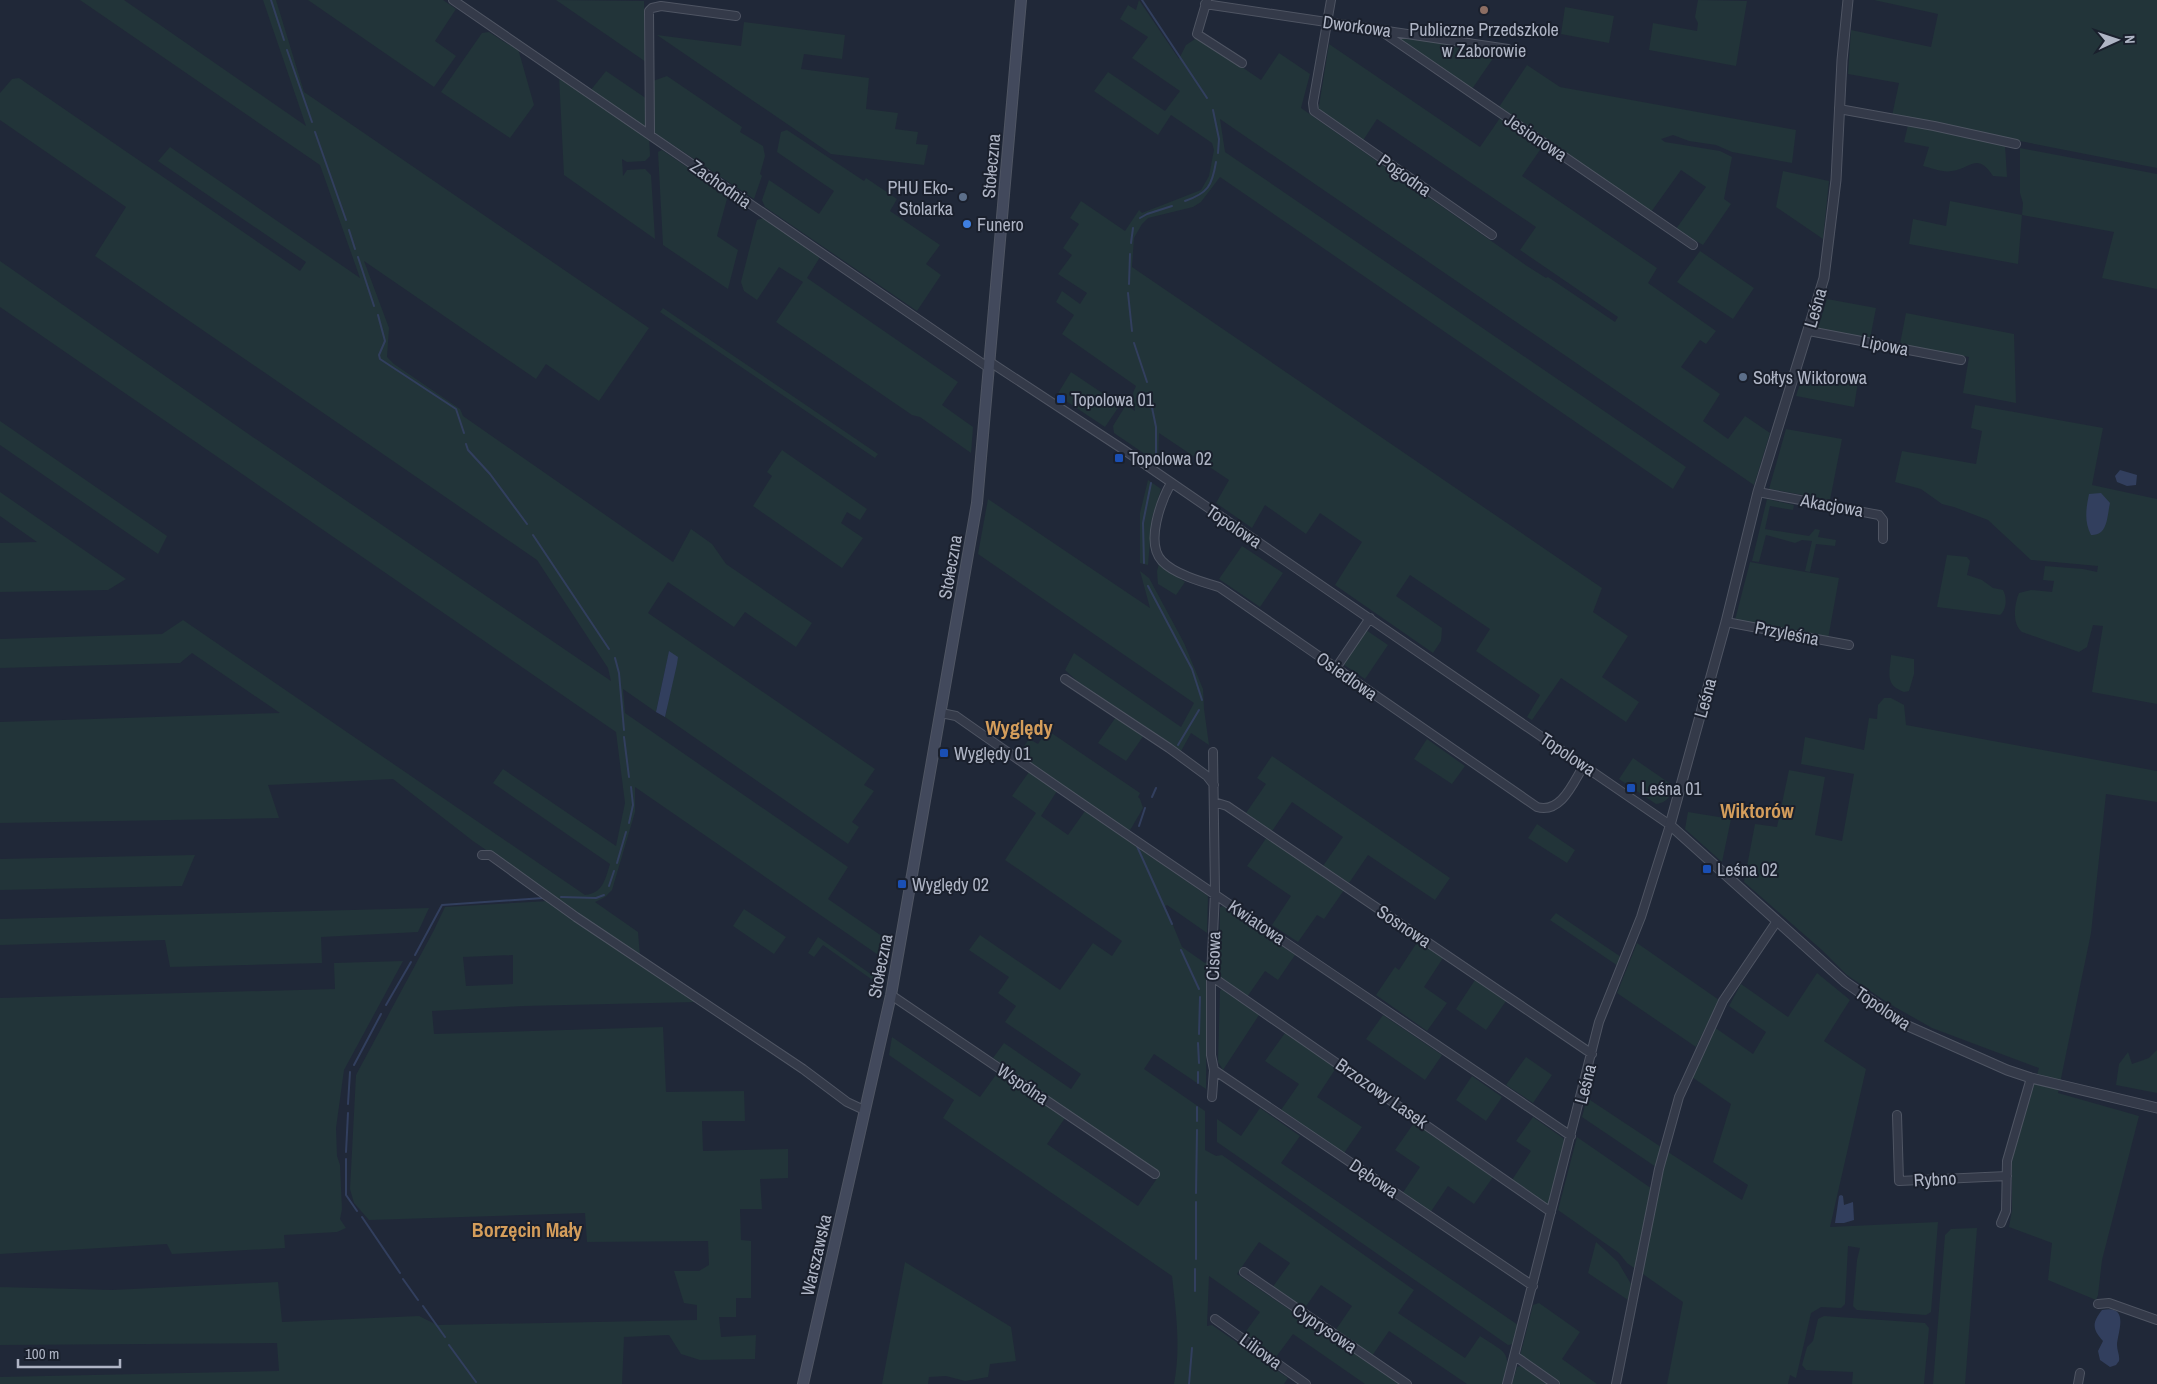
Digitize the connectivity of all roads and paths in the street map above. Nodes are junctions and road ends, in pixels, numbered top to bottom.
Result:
1 (453, 0) edge
2 (1021, 0) edge
3 (1331, 0) edge
4 (1848, 0) edge
5 (1206, 2) edge
6 (736, 16) dead end
7 (1328, 22) junction
8 (1378, 29) junction
9 (1508, 49) dead end
10 (1242, 63) dead end
11 (1839, 109) junction
12 (650, 134) junction
13 (2016, 144) dead end
14 (1492, 235) dead end
15 (1693, 245) dead end
16 (1809, 330) junction
17 (1961, 360) dead end
18 (990, 365) junction
19 (1170, 483) junction
20 (1758, 492) junction
21 (1883, 539) dead end
22 (1370, 618) junction
23 (1726, 622) junction
24 (1849, 645) dead end
25 (1336, 668) junction
26 (1065, 679) dead end
27 (941, 713) junction
28 (1213, 752) dead end
29 (1584, 765) junction
30 (1214, 785) junction
31 (1214, 802) junction
32 (1670, 825) junction
33 (482, 856) dead end
34 (1215, 893) junction
35 (1777, 921) junction
36 (1211, 976) junction
37 (891, 995) junction
38 (1592, 1054) junction
39 (1214, 1070) junction
40 (2031, 1078) junction
41 (1212, 1097) dead end
42 (2157, 1108) edge
43 (864, 1110) junction
44 (1897, 1115) dead end
45 (859, 1132) joint
46 (1571, 1136) junction
47 (1155, 1174) dead end
48 (2007, 1176) junction
49 (1551, 1212) junction
50 (2001, 1223) dead end
51 (1244, 1272) dead end
52 (1533, 1286) junction
53 (2098, 1304) dead end
54 (1215, 1319) dead end
55 (2157, 1320) edge
56 (1515, 1356) junction
57 (2080, 1374) dead end
58 (803, 1384) edge
59 (1306, 1384) edge
60 (1407, 1384) edge
61 (1507, 1384) edge
62 (1555, 1384) edge
63 (1616, 1384) edge
64 (2078, 1384) edge

1 - 12 street, Zachodnia
2 - 18 main road, Stołeczna
3 - 7 street
4 - 11 street, Leśna
5 - 7 street, Dworkowa
5 - 10 street
6 - 12 street
7 - 8 street, Dworkowa
7 - 14 street, Pogodna
8 - 9 street, Dworkowa
8 - 15 street, Jesionowa
11 - 13 street
11 - 16 street, Leśna
12 - 18 street, Zachodnia
16 - 17 street, Lipowa
16 - 20 street, Leśna
18 - 19 street, Topolowa
18 - 27 main road, Stołeczna
19 - 22 street, Topolowa
19 - 25 street, Osiedlowa
20 - 21 street, Akacjowa
20 - 23 street, Leśna
22 - 25 street
22 - 29 street, Topolowa
23 - 24 street, Przyleśna
23 - 32 street, Leśna
25 - 29 street, Osiedlowa
26 - 30 street
27 - 34 street, Kwiatowa
27 - 37 main road, Stołeczna
28 - 30 street, Cisowa
29 - 32 street, Topolowa
30 - 31 street, Cisowa
31 - 34 street, Cisowa
31 - 38 street, Sosnowa
32 - 35 street, Topolowa
32 - 38 street, Leśna
33 - 43 street
34 - 36 street, Cisowa
34 - 46 street, Kwiatowa
35 - 40 street, Topolowa
35 - 63 street
36 - 39 street, Cisowa
36 - 49 street, Brzozowy Lasek
37 - 43 main road, Stołeczna
37 - 47 street, Wspólna
38 - 46 street, Leśna
39 - 41 street, Cisowa
39 - 52 street, Dębowa
40 - 42 street, Topolowa
40 - 48 street
43 - 45 main road, Stołeczna
44 - 48 street, Rybno
45 - 58 main road, Warszawska
46 - 49 street, Leśna
48 - 50 street
49 - 52 street, Leśna
51 - 60 street, Cyprysowa
52 - 56 street, Leśna
53 - 55 street
54 - 59 street, Liliowa
56 - 61 street, Leśna
56 - 62 street
57 - 64 street

